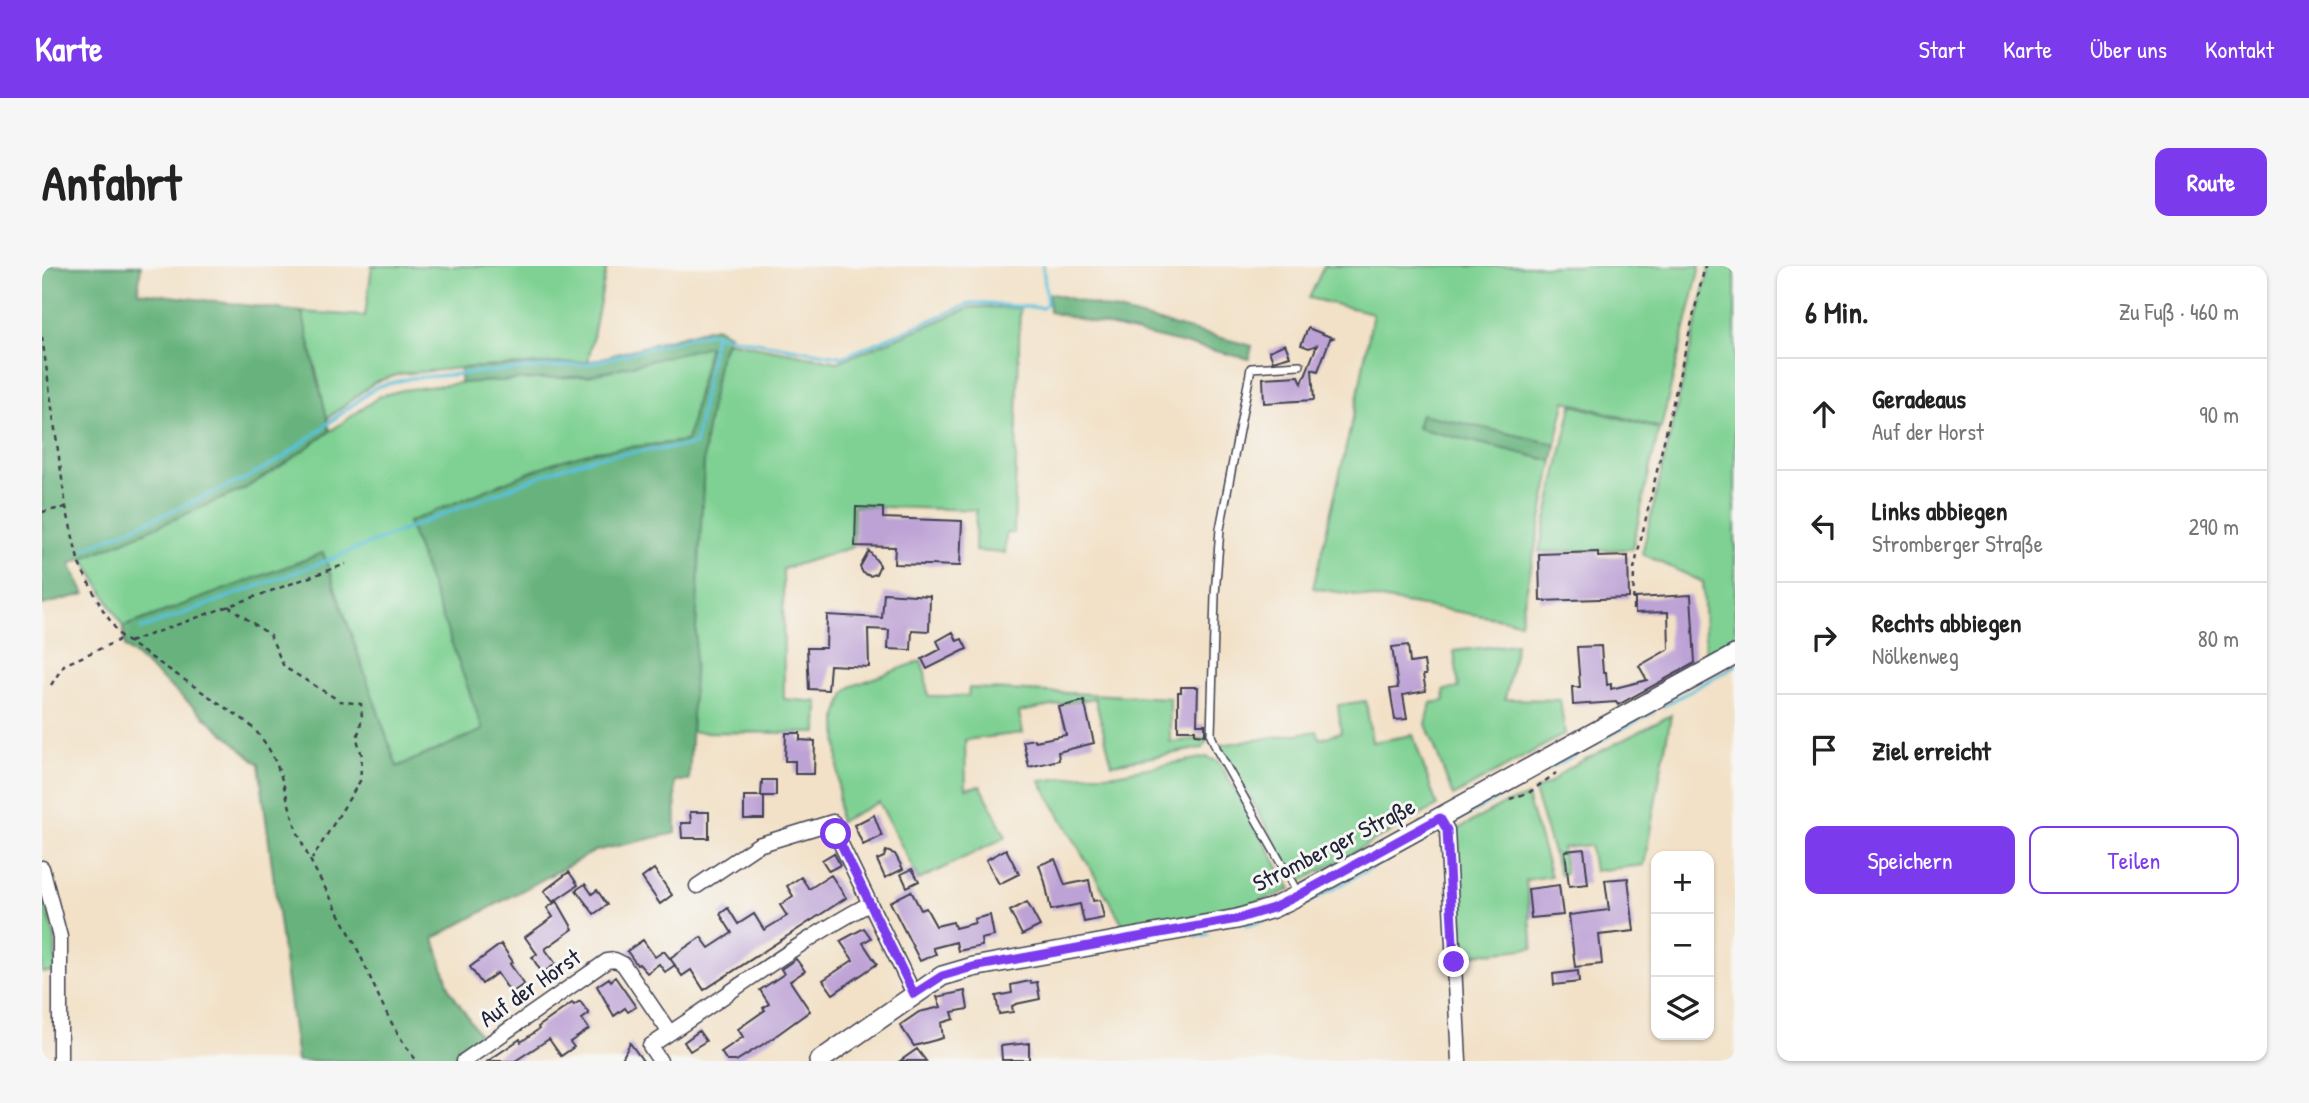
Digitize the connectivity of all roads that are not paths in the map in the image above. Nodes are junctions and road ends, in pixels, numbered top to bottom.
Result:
1 (1300, 365) dead end
2 (1735, 654) edge
3 (1440, 818) junction
4 (42, 868) edge
5 (698, 886) dead end
6 (1299, 895) junction
7 (869, 904) junction
8 (914, 994) junction
9 (670, 1033) junction
10 (60, 1061) edge
11 (464, 1061) edge
12 (660, 1061) edge
13 (819, 1061) edge
14 (1460, 1061) edge

1 - 6 lane
2 - 3 main road, Stromberger Straße
3 - 6 main road, Stromberger Straße
3 - 14 street
4 - 10 street
5 - 7 street
6 - 8 main road, Stromberger Straße
7 - 8 street
7 - 9 street
8 - 13 main road, Stromberger Straße
9 - 11 street, Auf der Horst
9 - 12 street

